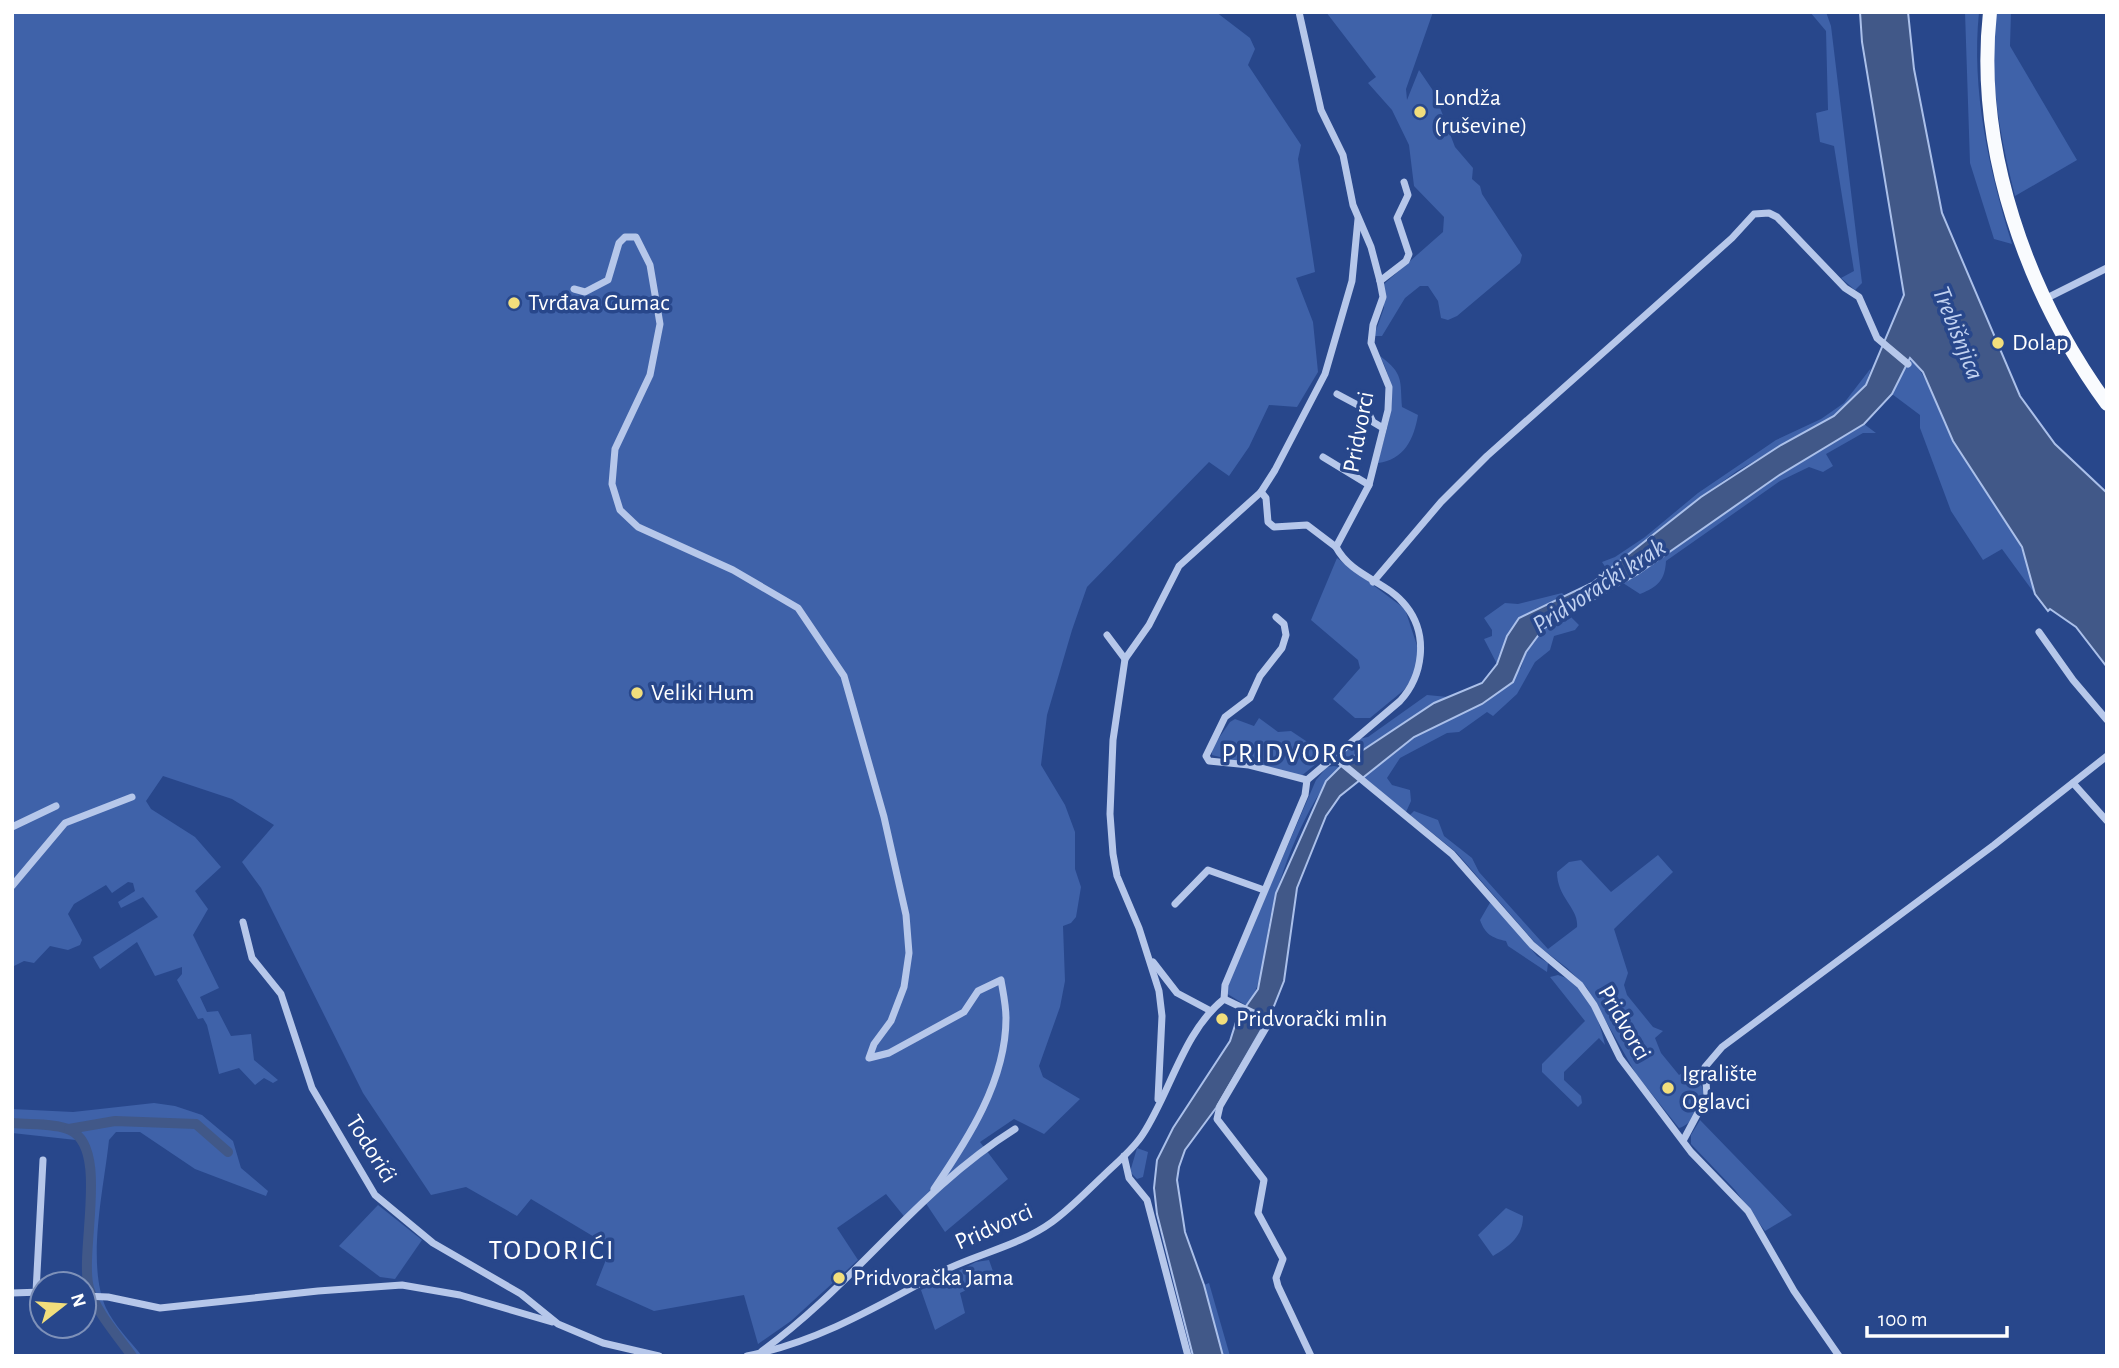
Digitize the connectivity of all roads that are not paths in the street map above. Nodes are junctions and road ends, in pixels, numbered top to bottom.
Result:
1 (1298, 12) edge
2 (1990, 12) edge
3 (1404, 182) dead end
4 (1358, 218) junction
5 (2107, 268) edge
6 (1380, 281) junction
7 (574, 289) dead end
8 (2045, 299) junction
9 (1908, 364) dead end
10 (1336, 394) dead end
11 (2107, 404) edge
12 (1383, 428) junction
13 (1324, 457) dead end
14 (1369, 485) junction
15 (1261, 492) junction
16 (1336, 547) junction
17 (1373, 582) junction
18 (1276, 617) dead end
19 (2039, 632) dead end
20 (1107, 635) dead end
21 (1125, 659) junction
22 (2107, 720) edge
23 (1333, 756) junction
24 (2107, 756) edge
25 (1307, 780) junction
26 (2073, 783) junction
27 (132, 797) dead end
28 (56, 806) dead end
29 (2107, 821) edge
30 (12, 827) edge
31 (12, 886) edge
32 (1264, 890) junction
33 (1175, 904) dead end
34 (243, 922) dead end
35 (1150, 959) junction
36 (1224, 999) junction
37 (1209, 1010) junction
38 (1158, 1103) junction
39 (1015, 1129) dead end
40 (1684, 1139) junction
41 (1124, 1156) junction
42 (43, 1160) dead end
43 (934, 1189) junction
44 (40, 1270) edge
45 (98, 1297) edge
46 (558, 1324) junction
47 (759, 1353) junction
48 (659, 1356) edge
49 (747, 1356) edge
50 (1188, 1356) edge
51 (1311, 1356) edge
52 (1839, 1356) edge

1 - 4 street, Pridvorci
2 - 8 main road
3 - 6 street
4 - 6 street, Pridvorci
4 - 15 street, Pridvorci
5 - 8 street
6 - 12 street, Pridvorci
7 - 43 street
8 - 11 main road
9 - 17 street
10 - 12 street
12 - 14 street, Pridvorci
13 - 14 street
14 - 16 street, Pridvorci
15 - 16 street
15 - 21 street, Pridvorci
16 - 17 street
17 - 23 street
18 - 25 street
19 - 22 street
20 - 21 street
21 - 35 street, Pridvorci
23 - 25 street
23 - 40 street, Pridvorci
24 - 26 street
25 - 32 street
26 - 29 street
26 - 40 street
27 - 31 street
28 - 30 street
32 - 33 street
32 - 36 street
34 - 46 street, Todorići
35 - 37 street
35 - 38 street, Pridvorci
36 - 37 street, Pridvorci
36 - 51 street
37 - 38 street, Pridvorci
38 - 41 street, Pridvorci
39 - 43 street
40 - 52 street, Pridvorci
41 - 47 street, Pridvorci
41 - 50 street
42 - 44 street
43 - 47 street
45 - 46 street, Todorići
46 - 48 street, Todorići
47 - 49 street, Pridvorci

